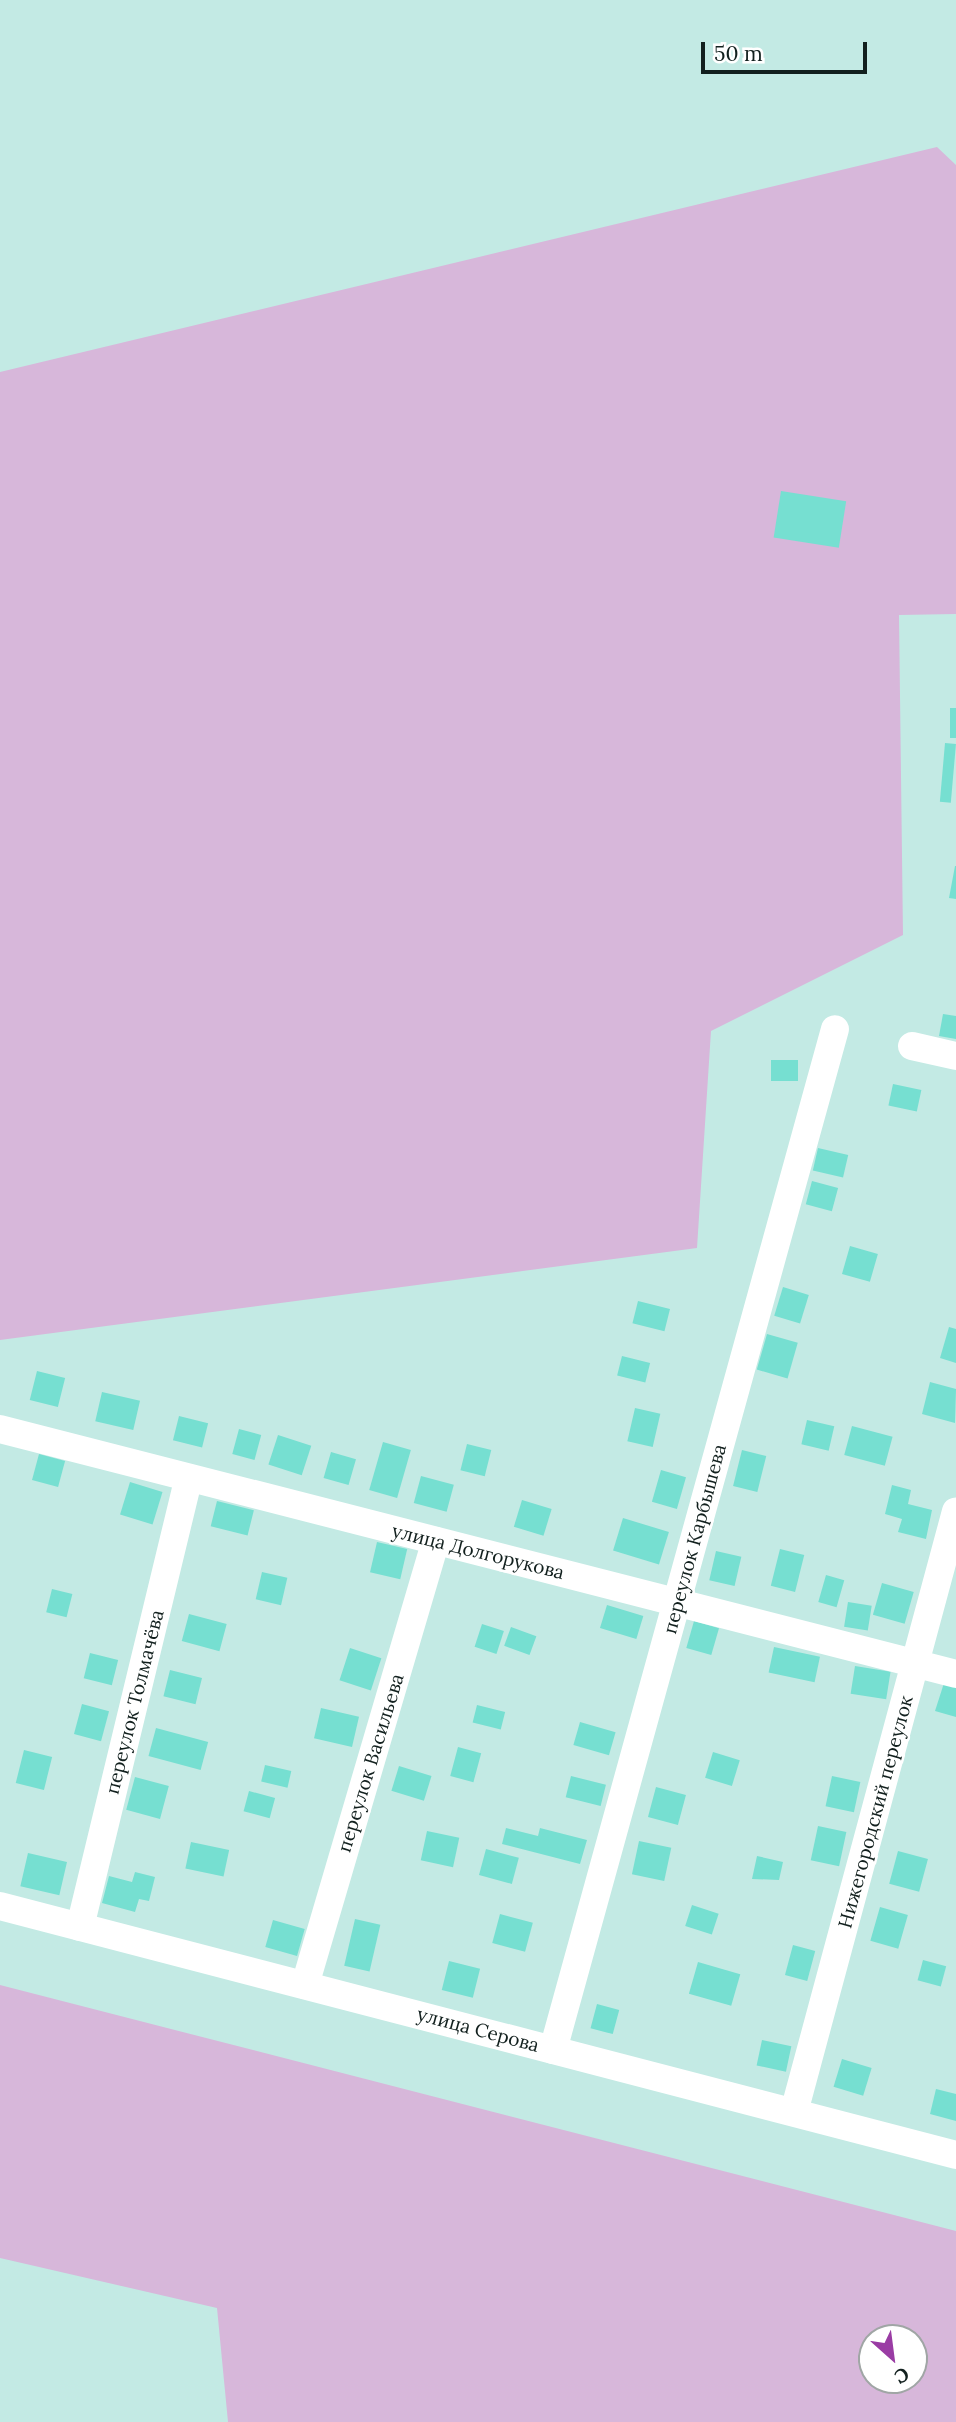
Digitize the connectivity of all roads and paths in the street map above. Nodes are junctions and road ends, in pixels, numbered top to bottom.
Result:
1 (835, 1029) dead end
2 (912, 1046) dead end
3 (956, 1056) edge
4 (0, 1429) edge
5 (189, 1478) junction
6 (956, 1511) edge
7 (436, 1541) junction
8 (678, 1603) junction
9 (917, 1664) junction
10 (956, 1674) edge
11 (0, 1906) edge
12 (80, 1927) junction
13 (305, 1985) junction
14 (553, 2050) junction
15 (793, 2112) junction
16 (956, 2155) edge

1 - 8 street, переулок Карбышева
2 - 3 street
4 - 5 street, улица Долгорукова
5 - 7 street, улица Долгорукова
5 - 12 street, переулок Толмачёва
6 - 9 street, Нижегородский переулок
7 - 8 street, улица Долгорукова
7 - 13 street, переулок Васильева
8 - 9 street, улица Долгорукова
8 - 14 street, переулок Карбышева
9 - 10 street, улица Долгорукова
9 - 15 street, Нижегородский переулок
11 - 12 street, улица Серова
12 - 13 street, улица Серова
13 - 14 street, улица Серова
14 - 15 street, улица Серова
15 - 16 street, улица Серова

